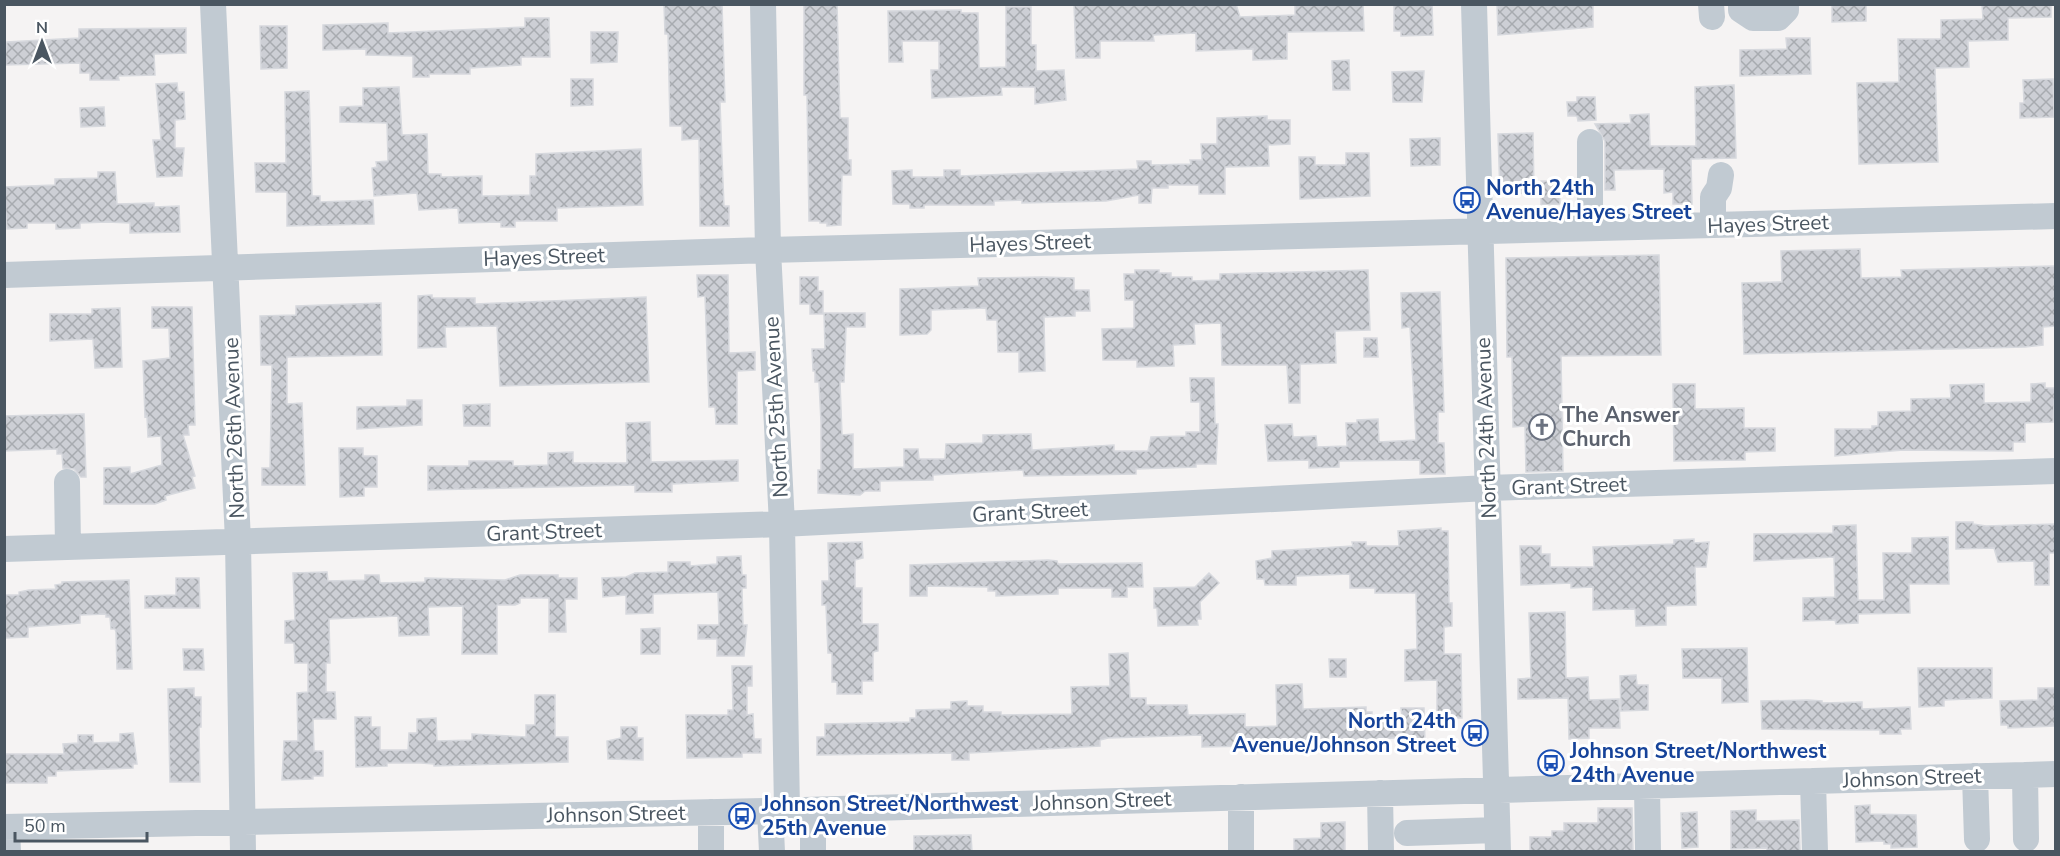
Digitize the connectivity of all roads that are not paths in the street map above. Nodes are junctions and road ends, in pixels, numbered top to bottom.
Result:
1 (213, 4) edge
2 (763, 4) edge
3 (1474, 4) edge
4 (1741, 4) edge
5 (1786, 4) edge
6 (1590, 142) dead end
7 (1721, 175) dead end
8 (2055, 216) edge
9 (1713, 225) junction
10 (1590, 228) junction
11 (1480, 231) junction
12 (768, 250) junction
13 (227, 268) junction
14 (4, 275) edge
15 (2055, 471) edge
16 (67, 482) dead end
17 (1488, 488) junction
18 (782, 524) junction
19 (238, 541) junction
20 (68, 547) junction
21 (4, 549) edge
22 (2055, 774) edge
23 (2025, 775) junction
24 (1975, 776) junction
25 (1813, 781) junction
26 (1647, 786) junction
27 (1496, 790) junction
28 (1380, 793) junction
29 (1241, 797) junction
30 (813, 810) junction
31 (778, 811) junction
32 (711, 812) junction
33 (243, 823) junction
34 (1407, 833) dead end
35 (7, 835) edge
36 (1977, 839) dead end
37 (2026, 839) dead end
38 (1498, 841) edge
39 (243, 852) edge
40 (711, 852) edge
41 (772, 852) edge
42 (813, 852) edge
43 (1242, 852) edge
44 (1381, 852) edge
45 (1648, 852) edge
46 (1815, 852) edge

1 - 13 street, North 26th Avenue
2 - 12 street, North 25th Avenue
3 - 11 street, North 24th Avenue
4 - 5 street
6 - 10 street
7 - 9 street
8 - 9 street, Hayes Street
9 - 10 street, Hayes Street
10 - 11 street, Hayes Street
11 - 12 street, Hayes Street
11 - 17 street, North 24th Avenue
12 - 13 street, Hayes Street
12 - 18 street, North 25th Avenue
13 - 14 street, Hayes Street
13 - 19 street, North 26th Avenue
15 - 17 street, Grant Street
16 - 20 street
17 - 18 street, Grant Street
17 - 27 street, North 24th Avenue
18 - 19 street, Grant Street
18 - 31 street, North 25th Avenue
19 - 20 street, Grant Street
19 - 33 street, North 26th Avenue
20 - 21 street, Grant Street
22 - 23 street, Johnson Street
23 - 24 street, Johnson Street
23 - 37 street
24 - 25 street, Johnson Street
24 - 36 street
25 - 26 street, Johnson Street
25 - 46 street
26 - 27 street, Johnson Street
26 - 45 street
27 - 28 street, Johnson Street
27 - 38 street, North 24th Avenue
28 - 29 street, Johnson Street
28 - 44 street
29 - 30 street, Johnson Street
29 - 43 street
30 - 31 street, Johnson Street
30 - 42 street
31 - 32 street, Johnson Street
31 - 41 street, North 25th Avenue
32 - 33 street, Johnson Street
32 - 40 street
33 - 35 street, Johnson Street
33 - 39 street, North 26th Avenue
34 - 38 street

